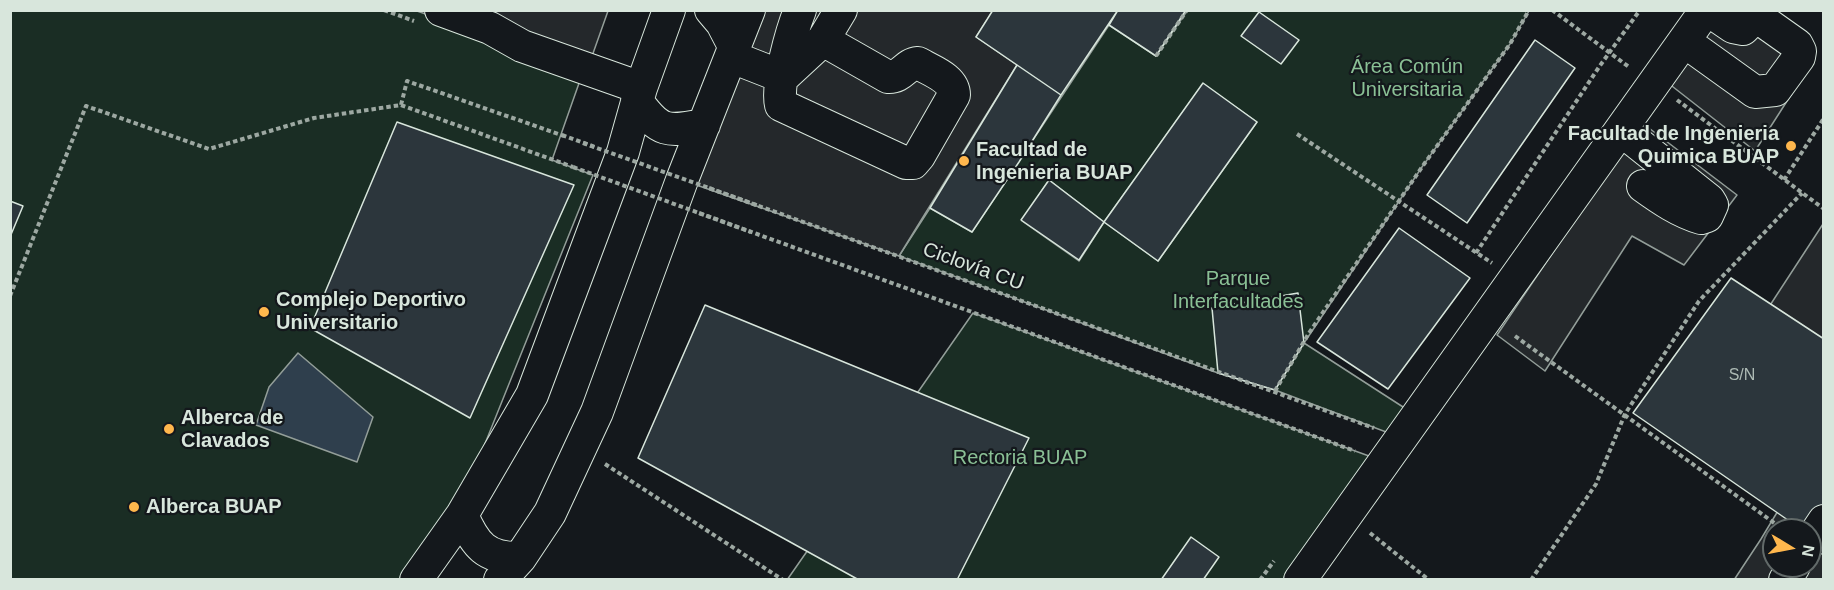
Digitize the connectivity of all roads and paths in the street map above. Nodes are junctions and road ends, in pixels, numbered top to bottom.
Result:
1 (441, 10) edge
2 (669, 10) edge
3 (711, 10) edge
4 (749, 10) edge
5 (800, 10) edge
6 (841, 10) edge
7 (1186, 10) edge
8 (1529, 10) edge
9 (1640, 10) edge
10 (1707, 10) edge
11 (1758, 13) edge
12 (498, 19) edge
13 (824, 40) junction
14 (1684, 41) junction
15 (733, 53) junction
16 (1156, 56) dead end
17 (783, 77) junction
18 (639, 94) junction
19 (401, 105) junction
20 (1824, 118) edge
21 (704, 125) junction
22 (1621, 130) junction
23 (1298, 134) dead end
24 (562, 135) junction
25 (1768, 168) dead end
26 (609, 171) junction
27 (1784, 180) junction
28 (1643, 186) dead end
29 (678, 191) junction
30 (1802, 193) junction
31 (1399, 203) junction
32 (1824, 209) edge
33 (1476, 253) junction
34 (1515, 279) junction
35 (10, 296) edge
36 (1515, 336) dead end
37 (1275, 391) junction
38 (1625, 414) junction
39 (1379, 444) junction
40 (580, 448) junction
41 (1349, 511) junction
42 (462, 516) junction
43 (1768, 518) edge
44 (510, 569) edge
45 (416, 579) edge
46 (783, 579) edge
47 (1300, 579) edge
48 (1429, 579) edge
49 (1530, 579) edge

1 - 12 street
2 - 18 street
3 - 15 street
4 - 15 street
5 - 17 street
6 - 13 street
7 - 16 path
8 - 31 path
9 - 33 path
10 - 11 street
10 - 14 street
11 - 14 street
12 - 18 street
13 - 17 street
13 - 17 street
14 - 22 street
15 - 17 street
15 - 21 street
18 - 21 street
18 - 26 street
19 - 24 path
19 - 26 path, bridge
19 - 35 path
20 - 27 path
21 - 29 street
22 - 28 street
22 - 34 street
23 - 31 path
24 - 26 path, Ciclovía CU
24 - 37 path, bridge
25 - 27 path
26 - 29 path, Ciclovía CU
26 - 29 path, Ciclovía CU
26 - 39 path, bridge
26 - 42 street
27 - 30 path
29 - 37 path, Ciclovía CU
29 - 39 path, Ciclovía CU
29 - 40 street
30 - 32 path
30 - 38 path
31 - 33 path
31 - 37 path
33 - 34 path
34 - 39 street
36 - 38 path
37 - 39 path
38 - 43 path
38 - 49 path
39 - 41 street
40 - 44 street
40 - 46 path
41 - 47 street
41 - 48 path
42 - 44 street
42 - 45 street

